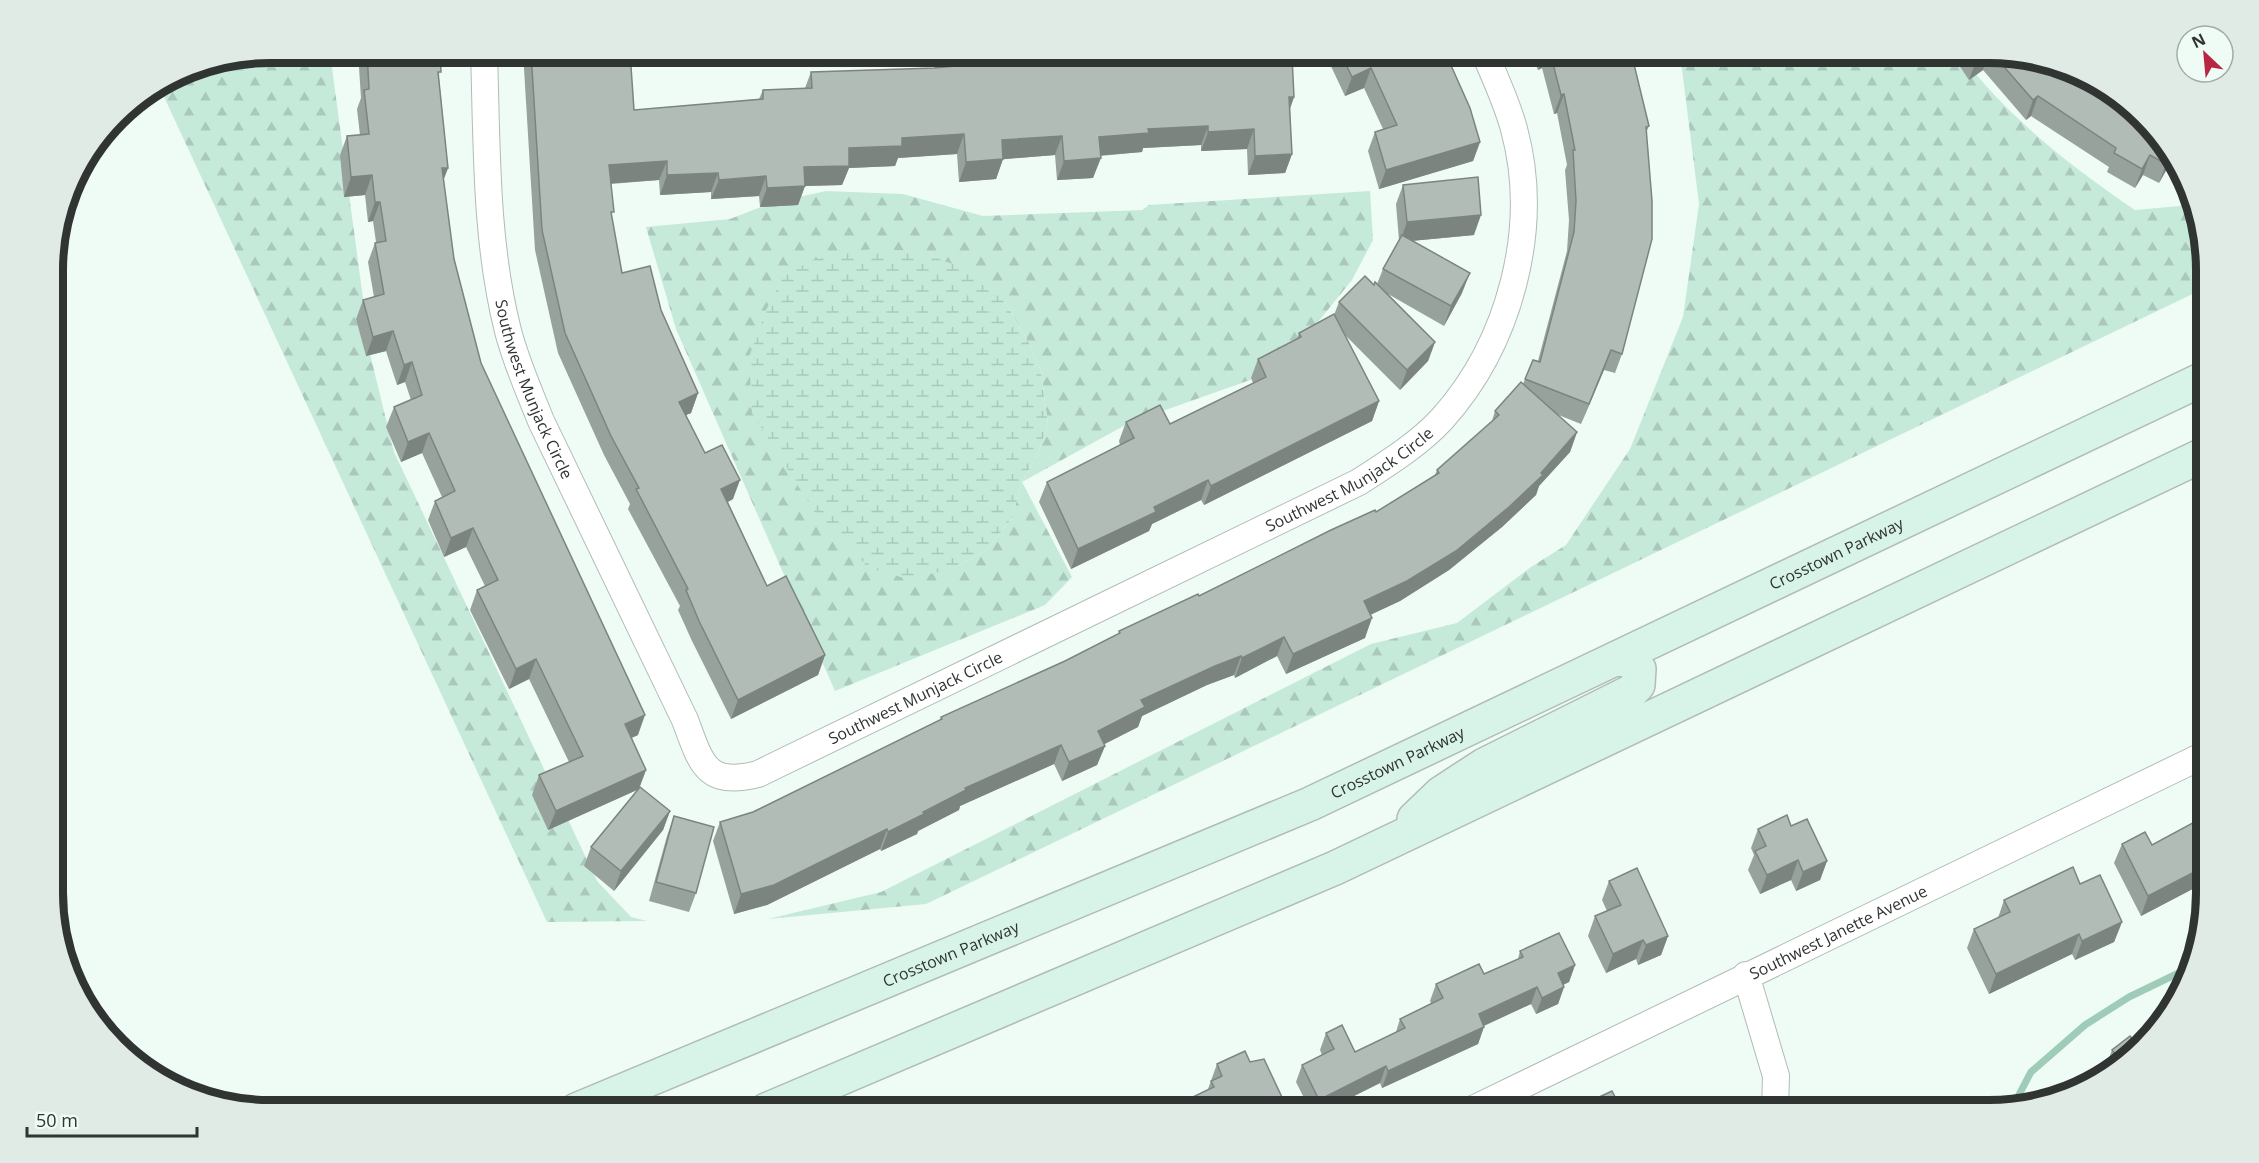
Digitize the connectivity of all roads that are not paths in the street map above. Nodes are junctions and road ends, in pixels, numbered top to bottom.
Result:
1 (484, 63) edge
2 (1488, 63) edge
3 (2196, 382) edge
4 (2196, 458) edge
5 (1616, 658) junction
6 (2196, 759) edge
7 (1389, 843) junction
8 (1746, 975) junction
9 (600, 1100) edge
10 (790, 1100) edge
11 (1491, 1100) edge
12 (1775, 1100) edge

1 - 2 street, Southwest Munjack Circle
3 - 5 main road, Crosstown Parkway
4 - 7 main road
5 - 7 main road
5 - 9 main road, Crosstown Parkway
6 - 8 street, Southwest Janette Avenue
7 - 10 main road
8 - 11 street, Southwest Janette Avenue
8 - 12 street

